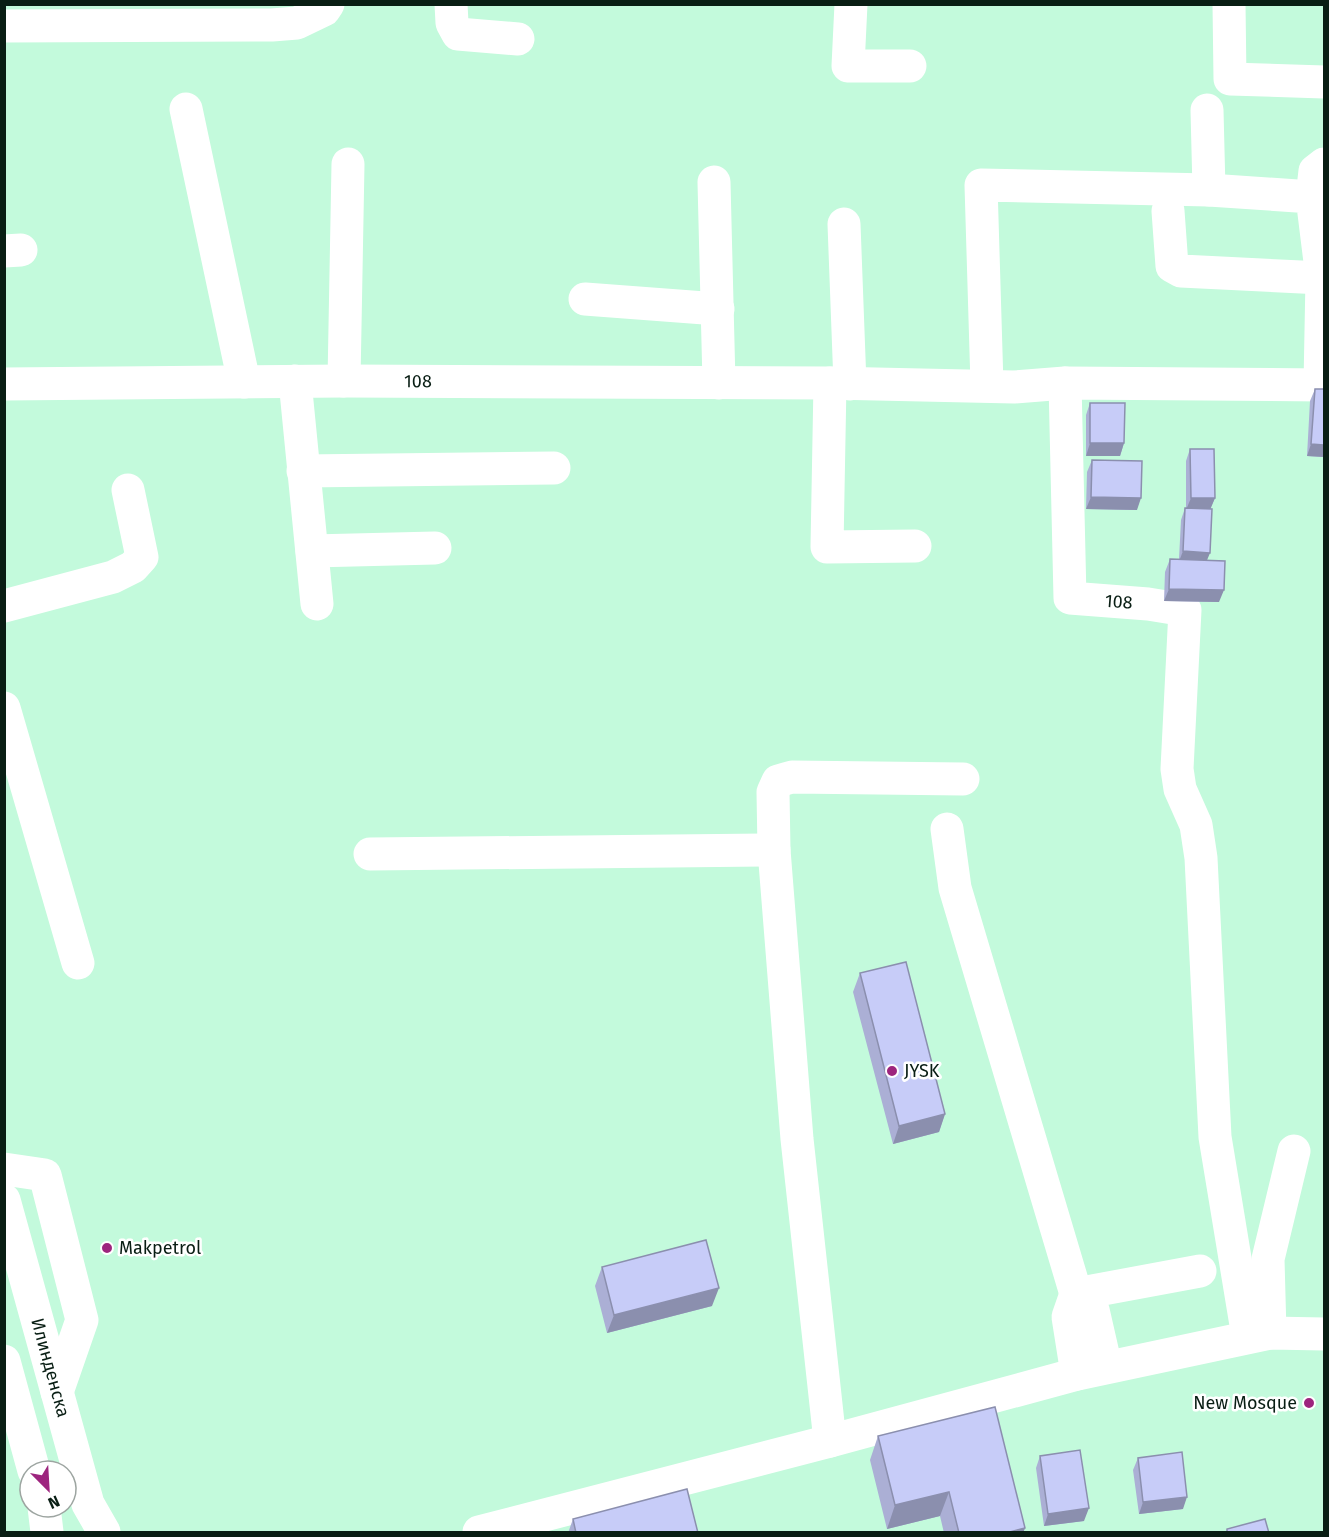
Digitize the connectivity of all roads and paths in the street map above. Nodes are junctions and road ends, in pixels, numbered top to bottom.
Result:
1 (328, 4) edge
2 (451, 4) edge
3 (851, 4) edge
4 (1229, 4) edge
5 (4, 26) edge
6 (518, 39) dead end
7 (910, 66) dead end
8 (1324, 82) edge
9 (186, 109) dead end
10 (1207, 110) dead end
11 (348, 164) dead end
12 (1324, 164) edge
13 (714, 182) dead end
14 (1209, 190) junction
15 (1312, 197) junction
16 (1168, 211) dead end
17 (844, 224) dead end
18 (1322, 278) junction
19 (585, 299) dead end
20 (718, 309) junction
21 (295, 381) junction
22 (344, 381) junction
23 (244, 382) junction
24 (719, 383) junction
25 (840, 383) junction
26 (1065, 383) junction
27 (4, 384) edge
28 (1322, 384) edge
29 (987, 385) junction
30 (554, 468) dead end
31 (303, 471) junction
32 (128, 490) dead end
33 (915, 546) dead end
34 (435, 548) dead end
35 (312, 551) junction
36 (317, 604) dead end
37 (4, 606) edge
38 (4, 708) edge
39 (963, 779) dead end
40 (947, 829) dead end
41 (774, 850) junction
42 (370, 854) dead end
43 (78, 963) dead end
44 (1294, 1151) dead end
45 (4, 1169) edge
46 (4, 1200) edge
47 (1200, 1271) dead end
48 (1076, 1294) junction
49 (1324, 1334) edge
50 (1259, 1335) junction
51 (4, 1361) edge
52 (1091, 1371) junction
53 (57, 1392) junction
54 (830, 1441) junction
55 (31, 1459) edge
56 (526, 1526) edge
57 (104, 1533) edge
58 (479, 1533) edge

1 - 5 street
2 - 6 street
3 - 7 street
4 - 8 street
9 - 23 street
10 - 14 street
11 - 22 street
12 - 15 street
13 - 20 street
14 - 15 street
14 - 29 street
15 - 18 street
16 - 18 street
17 - 25 street
18 - 28 street
19 - 20 street
20 - 24 street
21 - 22 street, 108
21 - 23 street, 108
21 - 31 street
22 - 24 street, 108
23 - 27 street, 108
24 - 25 street, 108
25 - 29 street, 108
25 - 33 street
26 - 28 street, 108
26 - 29 street, 108
26 - 50 street, 108
30 - 31 street
31 - 35 street
32 - 37 street
34 - 35 street
35 - 36 street
38 - 43 street
39 - 41 street
40 - 48 street
41 - 42 street
41 - 54 street
44 - 50 street
45 - 53 street
46 - 53 street, Илинденска
47 - 48 street
48 - 52 street
49 - 50 street
50 - 52 street
51 - 55 street
52 - 54 street
53 - 57 street, Илинденска
54 - 56 street
56 - 58 street

